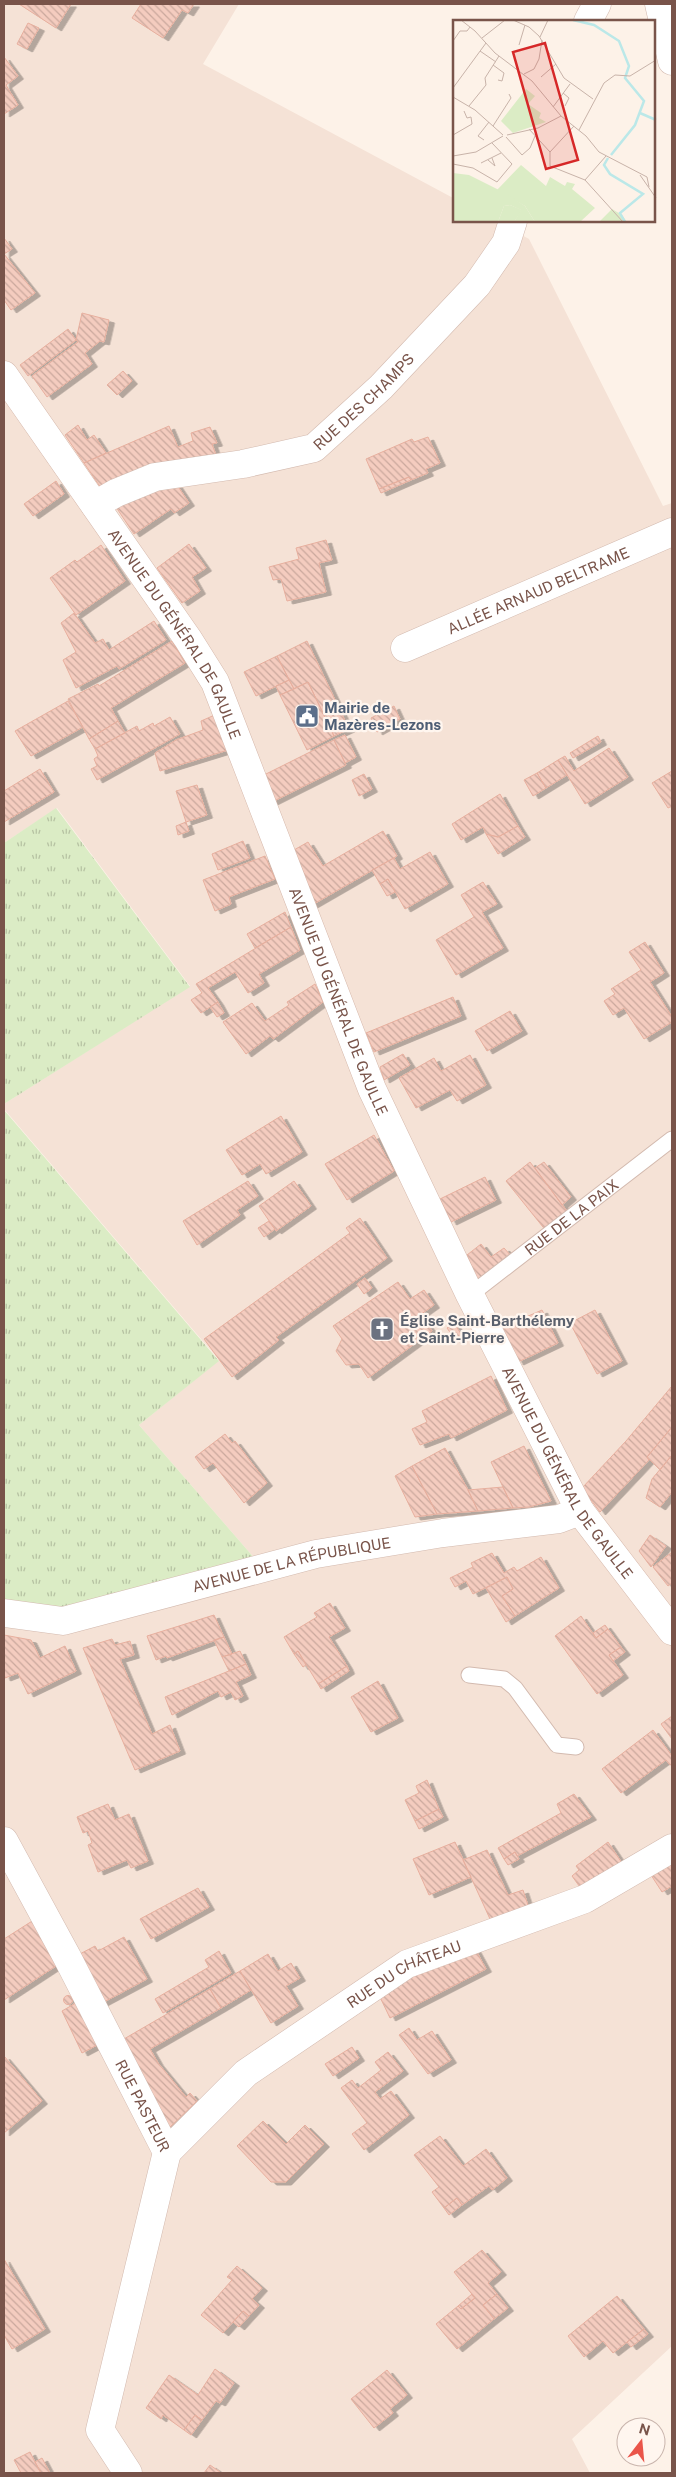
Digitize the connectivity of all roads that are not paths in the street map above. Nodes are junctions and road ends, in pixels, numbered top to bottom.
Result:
1 (596, 4) edge
2 (659, 4) edge
3 (588, 20) edge
4 (672, 61) edge
5 (513, 222) edge
6 (4, 375) edge
7 (95, 505) junction
8 (672, 532) edge
9 (405, 648) dead end
10 (672, 1139) edge
11 (470, 1295) junction
12 (580, 1511) junction
13 (4, 1613) edge
14 (672, 1631) edge
15 (468, 1675) dead end
16 (576, 1747) dead end
17 (4, 1840) edge
18 (672, 1848) edge
19 (167, 2152) junction
20 (128, 2473) edge

1 - 3 street
2 - 4 street
5 - 7 street, RUE DES CHAMPS
6 - 7 street, AVENUE DU GÉNÉRAL DE GAULLE
7 - 11 street, AVENUE DU GÉNÉRAL DE GAULLE
8 - 9 street, ALLÉE ARNAUD BELTRAME
10 - 11 lane, RUE DE LA PAIX
11 - 12 street, AVENUE DU GÉNÉRAL DE GAULLE
12 - 13 street, AVENUE DE LA RÉPUBLIQUE
12 - 14 street, AVENUE DU GÉNÉRAL DE GAULLE
15 - 16 lane
17 - 19 street, RUE PASTEUR
18 - 19 street, RUE DU CHÂTEAU
19 - 20 street, RUE PASTEUR

